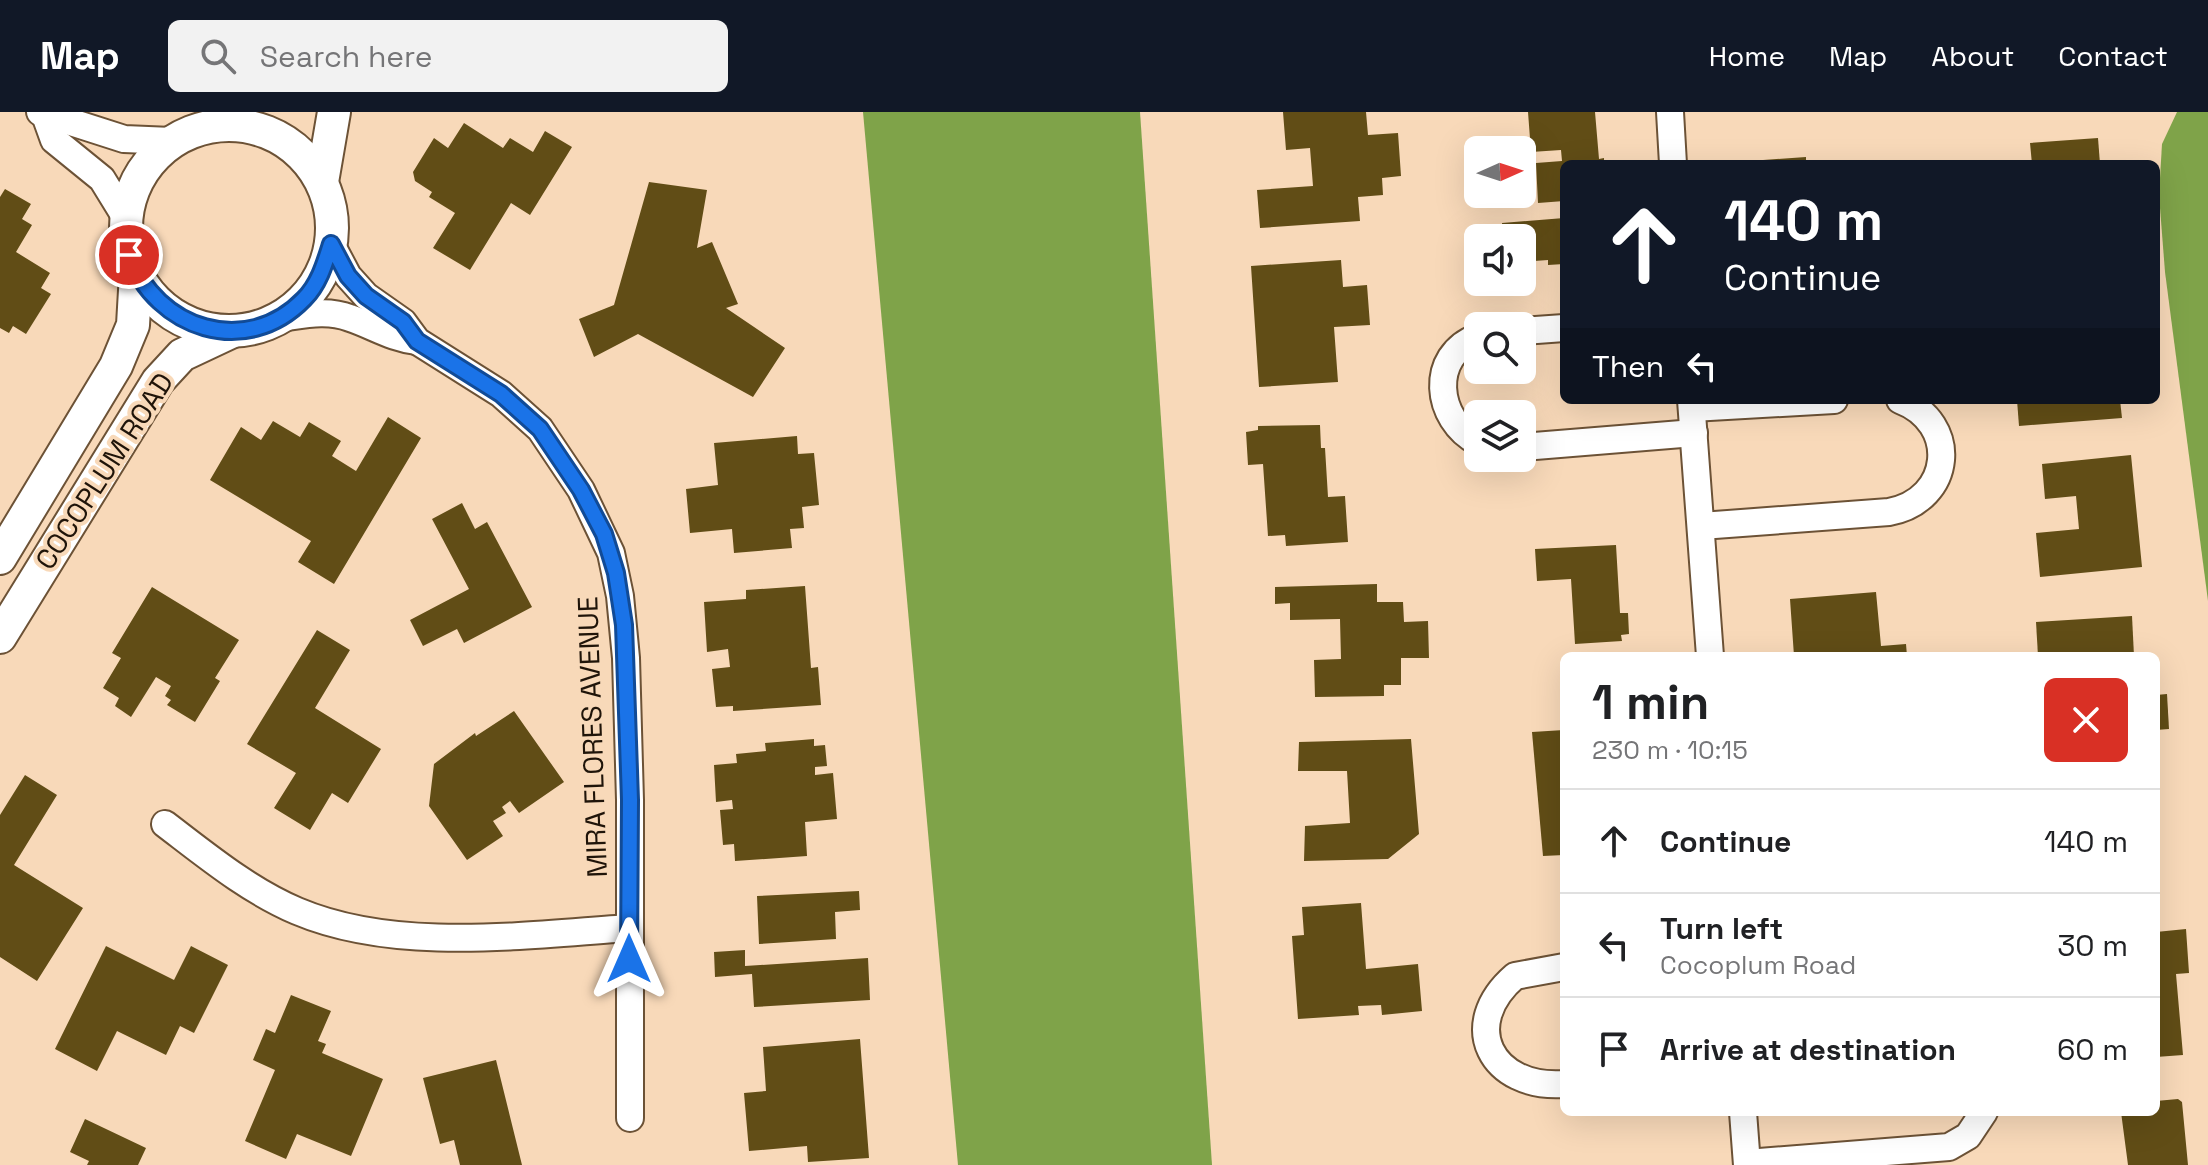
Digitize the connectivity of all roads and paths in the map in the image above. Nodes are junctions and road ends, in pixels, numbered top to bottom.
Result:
1 (334, 112) edge
2 (1670, 112) edge
3 (43, 114) edge
4 (244, 118) edge
5 (172, 141) junction
6 (1673, 160) edge
7 (322, 182) junction
8 (126, 218) junction
9 (331, 244) junction
10 (136, 273) junction
11 (279, 318) junction
12 (1560, 328) edge
13 (1536, 330) edge
14 (233, 331) junction
15 (417, 341) junction
16 (1464, 346) edge
17 (1793, 404) edge
18 (1908, 404) edge
19 (1692, 414) edge
20 (1464, 434) edge
21 (1536, 444) edge
22 (1701, 526) junction
23 (0, 558) edge
24 (0, 637) edge
25 (1710, 652) edge
26 (165, 824) dead end
27 (629, 928) junction
28 (1560, 968) edge
29 (1560, 1084) edge
30 (1743, 1116) edge
31 (1981, 1116) edge
32 (630, 1118) dead end
33 (1747, 1164) edge

1 - 7 street, COCOPLUM ROAD
2 - 6 street
3 - 5 street
3 - 8 street
4 - 5 street, COCOPLUM ROAD
4 - 7 street, COCOPLUM ROAD
5 - 8 street, COCOPLUM ROAD
7 - 9 street, COCOPLUM ROAD
8 - 10 street, COCOPLUM ROAD
9 - 11 street, COCOPLUM ROAD
9 - 15 street
10 - 14 street, COCOPLUM ROAD
10 - 23 street, COCOPLUM ROAD
11 - 14 street, COCOPLUM ROAD
11 - 15 street
12 - 13 street
14 - 24 street, COCOPLUM ROAD
15 - 27 street, MIRA FLORES AVENUE
16 - 20 street
17 - 19 street
18 - 22 street
19 - 21 street
19 - 22 street
22 - 25 street
26 - 27 street
27 - 32 street, MIRA FLORES AVENUE
28 - 29 street
30 - 33 street
31 - 33 street

